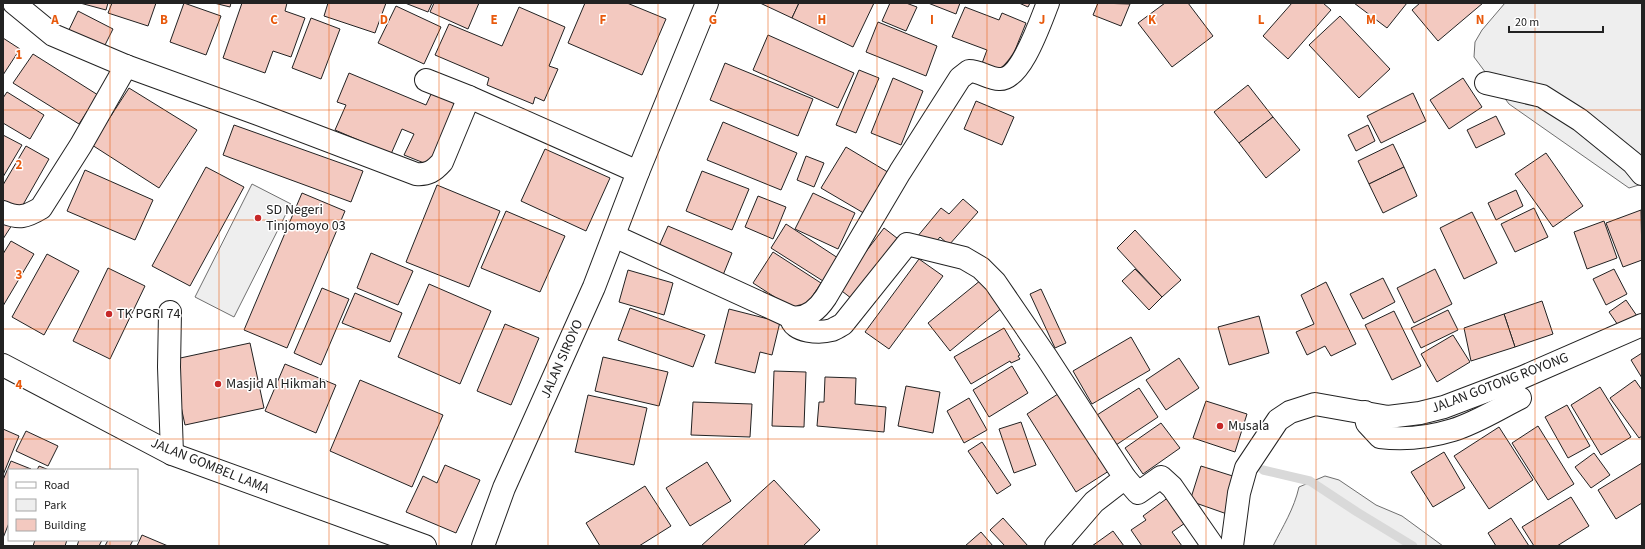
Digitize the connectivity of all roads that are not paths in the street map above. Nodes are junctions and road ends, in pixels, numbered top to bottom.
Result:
1 (14, 3) edge
2 (707, 3) edge
3 (1048, 3) edge
4 (126, 66) junction
5 (426, 80) dead end
6 (1486, 83) dead end
7 (469, 97) junction
8 (638, 172) junction
9 (1642, 174) edge
10 (3, 212) edge
11 (614, 236) junction
12 (170, 312) dead end
13 (791, 317) junction
14 (1642, 325) edge
15 (3, 365) edge
16 (1520, 398) dead end
17 (1365, 412) junction
18 (172, 454) junction
19 (1125, 478) junction
20 (425, 546) edge
21 (483, 546) edge
22 (1056, 546) edge
23 (1213, 546) edge
24 (1232, 546) edge

1 - 4 main road
2 - 8 main road, JALAN SIROYO
3 - 13 main road
4 - 7 main road
4 - 10 main road
5 - 7 main road
6 - 9 main road
7 - 8 main road
8 - 11 main road, JALAN SIROYO
11 - 13 main road
11 - 21 main road, JALAN SIROYO
12 - 18 main road
13 - 19 main road
14 - 17 main road, JALAN GOTONG ROYONG
15 - 18 main road, JALAN GOMBEL LAMA
16 - 17 main road
17 - 24 main road, JALAN GOTONG ROYONG
18 - 20 main road, JALAN GOMBEL LAMA
19 - 22 main road
19 - 23 main road

